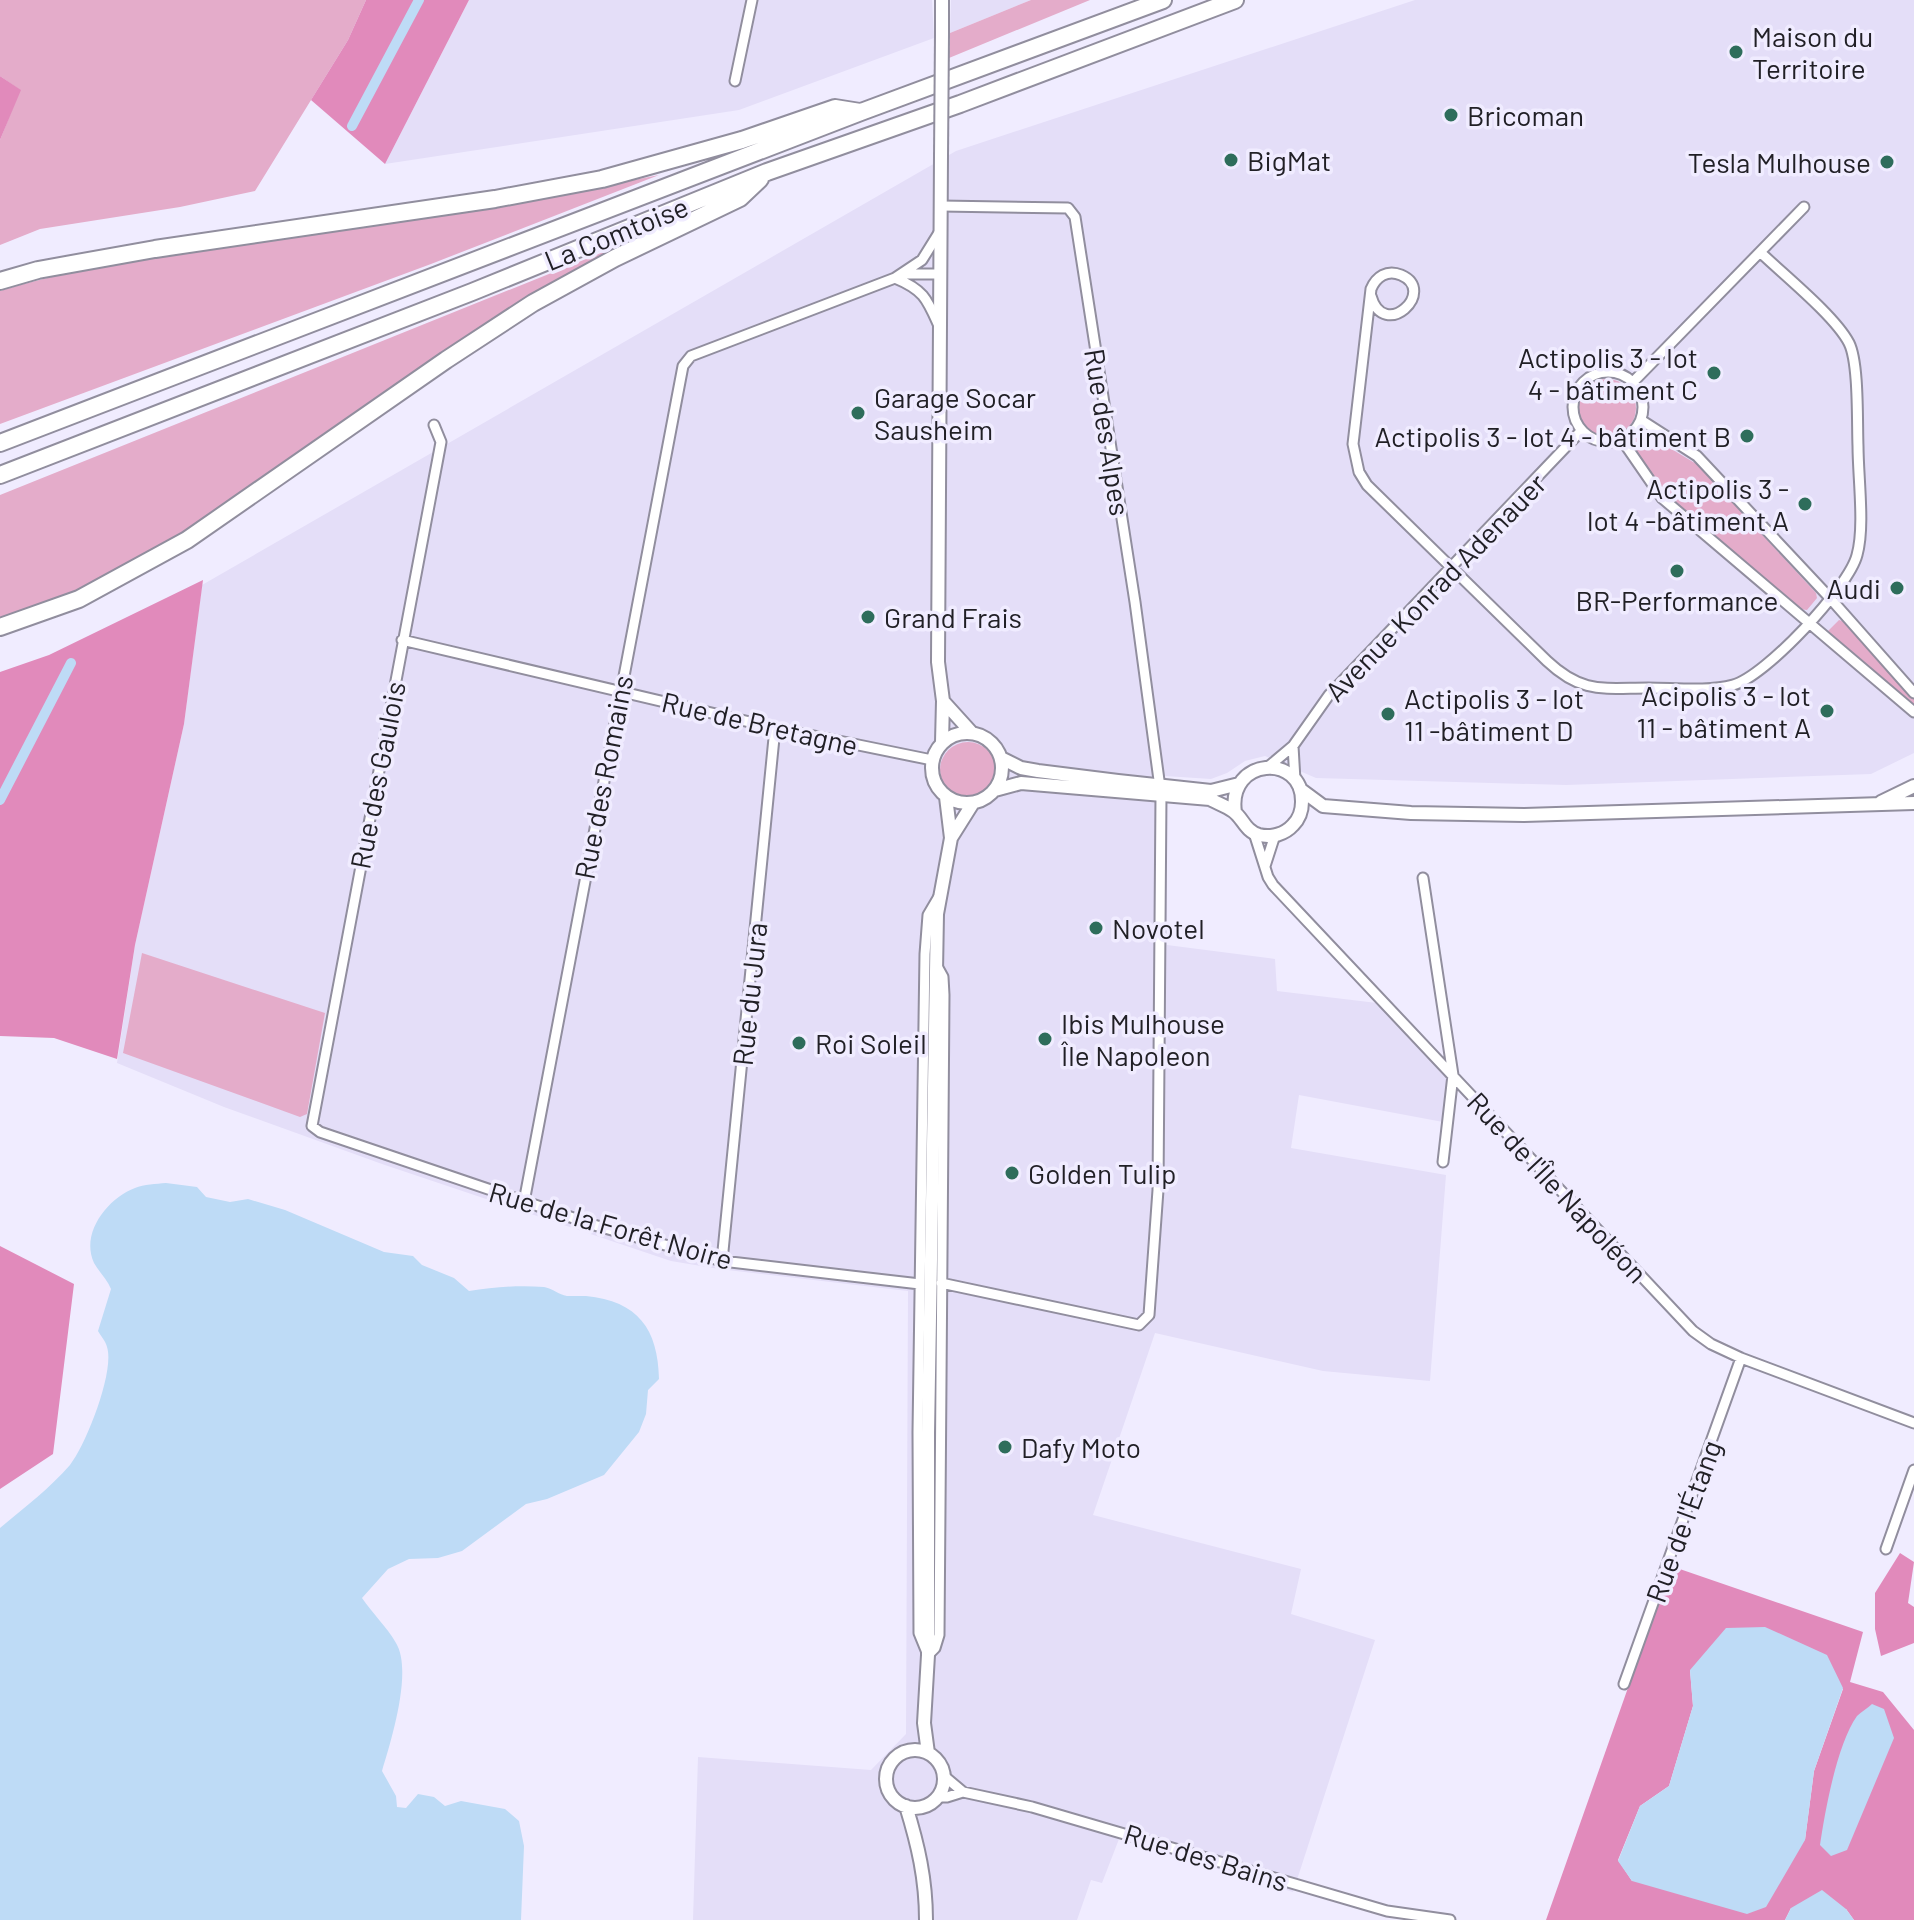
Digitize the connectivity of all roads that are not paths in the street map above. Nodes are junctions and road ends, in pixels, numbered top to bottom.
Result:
1 (752, 0) edge
2 (942, 0) edge
3 (1163, 0) edge
4 (1235, 0) edge
5 (735, 81) dead end
6 (861, 112) junction
7 (767, 172) junction
8 (941, 206) junction
9 (1804, 207) dead end
10 (940, 231) junction
11 (1760, 252) junction
12 (940, 274) junction
13 (899, 276) junction
14 (0, 281) edge
15 (1371, 296) junction
16 (1382, 313) junction
17 (939, 327) junction
18 (1366, 330) junction
19 (1633, 382) junction
20 (1641, 420) junction
21 (434, 425) dead end
22 (1581, 431) junction
23 (1622, 440) junction
24 (0, 443) edge
25 (0, 475) edge
26 (1451, 569) junction
27 (1830, 598) junction
28 (1807, 623) junction
29 (0, 627) edge
30 (402, 640) junction
31 (620, 690) junction
32 (1914, 693) edge
33 (943, 701) junction
34 (1914, 712) edge
35 (775, 728) junction
36 (972, 733) junction
37 (942, 742) junction
38 (1293, 746) junction
39 (1001, 758) junction
40 (932, 760) junction
41 (1268, 767) junction
42 (1239, 784) junction
43 (1298, 784) junction
44 (1914, 786) edge
45 (995, 790) junction
46 (1160, 790) junction
47 (946, 797) junction
48 (973, 803) junction
49 (1914, 803) edge
50 (1876, 804) junction
51 (1323, 806) junction
52 (1235, 812) junction
53 (1297, 820) junction
54 (1254, 833) junction
55 (1275, 835) junction
56 (951, 838) junction
57 (1265, 866) junction
58 (1423, 878) dead end
59 (938, 898) junction
60 (936, 965) junction
61 (1453, 1075) junction
62 (312, 1126) joint
63 (1443, 1162) dead end
64 (524, 1202) junction
65 (722, 1261) junction
66 (941, 1283) junction
67 (920, 1284) junction
68 (1741, 1358) junction
69 (1914, 1423) edge
70 (1914, 1470) edge
71 (1886, 1549) dead end
72 (928, 1655) junction
73 (1624, 1684) dead end
74 (924, 1723) junction
75 (909, 1751) junction
76 (928, 1753) junction
77 (944, 1776) junction
78 (963, 1792) junction
79 (938, 1797) junction
80 (906, 1806) junction
81 (923, 1807) junction
82 (916, 1834) junction
83 (926, 1920) edge
84 (1450, 1920) edge

1 - 5 street
2 - 8 main road, bridge
3 - 6 highway, La Comtoise
4 - 7 highway, La Comtoise
6 - 14 highway
6 - 24 highway, La Comtoise
7 - 25 highway, La Comtoise
7 - 29 highway
8 - 10 main road
8 - 46 street, Rue des Alpes
9 - 11 street
10 - 12 main road
10 - 13 street
11 - 19 street
11 - 27 street
12 - 13 street
12 - 17 main road
13 - 17 street
13 - 31 street, Rue des Romains
15 - 16 street
15 - 16 street
15 - 18 street
16 - 18 street
17 - 33 main road
18 - 26 street
19 - 20 street
19 - 22 street
20 - 23 street
20 - 27 street
21 - 30 street, Rue des Gaulois
22 - 23 street
22 - 26 street, Avenue Konrad Adenauer
23 - 28 street
26 - 28 street
26 - 38 street, Avenue Konrad Adenauer
27 - 28 street
27 - 32 street
28 - 34 street
30 - 31 street, Rue de Bretagne
30 - 62 street, Rue des Gaulois
31 - 35 street, Rue de Bretagne
31 - 64 street, Rue des Romains
33 - 36 main road
33 - 37 main road
35 - 40 street, Rue de Bretagne
35 - 65 street, Rue du Jura
36 - 37 main road
36 - 39 main road
37 - 40 main road
38 - 41 street, Avenue Konrad Adenauer
38 - 43 street
39 - 45 main road
39 - 46 main road
40 - 47 main road
41 - 42 main road
41 - 43 main road
42 - 46 main road
42 - 52 main road
43 - 51 main road
43 - 53 main road
44 - 50 main road
45 - 46 main road
45 - 48 main road
46 - 52 main road
46 - 66 street
47 - 48 main road
47 - 56 main road
48 - 56 main road
49 - 50 main road
50 - 51 main road
51 - 53 main road
52 - 54 main road
53 - 55 main road
54 - 55 main road
54 - 57 street, Rue de l'Île Napoléon
55 - 57 street
56 - 59 main road
57 - 61 street, Rue de l'Île Napoléon
58 - 61 street
59 - 60 main road
59 - 67 street
60 - 66 street
60 - 72 main road
61 - 63 street
61 - 68 street, Rue de l'Île Napoléon
62 - 64 street, Rue de la Forêt Noire
64 - 65 street, Rue de la Forêt Noire
65 - 67 street, Rue de la Forêt Noire
66 - 72 street
67 - 72 street
68 - 69 street, Rue de l'Île Napoléon
68 - 73 street, Rue de l'Étang
70 - 71 street
72 - 74 main road
74 - 75 main road
74 - 76 main road
75 - 76 main road
75 - 80 main road
76 - 77 main road
77 - 78 street, Rue des Bains
77 - 79 main road
78 - 79 street, Rue des Bains
78 - 84 street, Rue des Bains
79 - 81 main road
80 - 81 main road
80 - 82 main road
81 - 82 main road
82 - 83 main road

